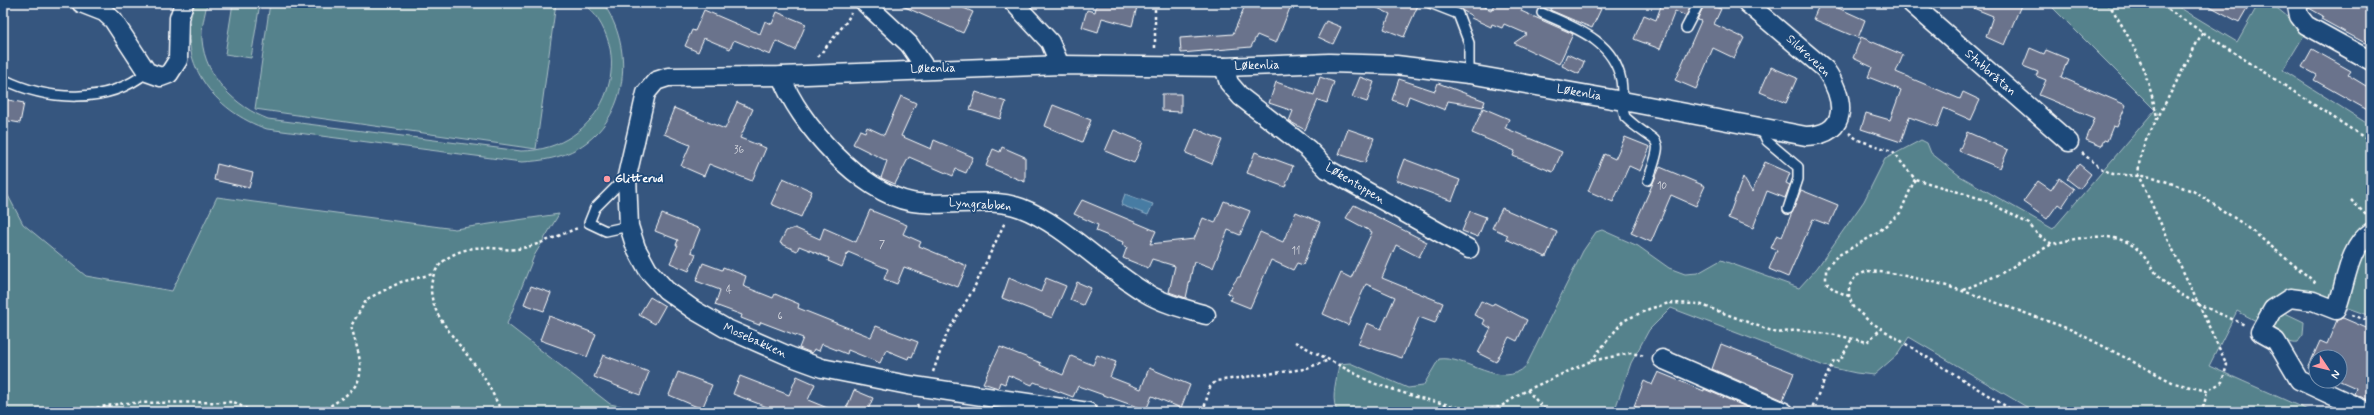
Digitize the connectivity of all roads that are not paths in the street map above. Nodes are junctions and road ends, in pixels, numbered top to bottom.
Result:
1 (81, 3) edge
2 (184, 3) edge
3 (1014, 3) edge
4 (1430, 3) edge
5 (1699, 3) edge
6 (1747, 3) edge
7 (1911, 3) edge
8 (2296, 4) edge
9 (859, 5) edge
10 (1542, 13) dead end
11 (1686, 28) dead end
12 (2371, 61) edge
13 (1060, 65) junction
14 (1224, 67) junction
15 (926, 69) junction
16 (147, 72) junction
17 (1469, 74) junction
18 (781, 76) junction
19 (668, 77) joint
20 (3, 79) edge
21 (1623, 101) junction
22 (1836, 124) joint
23 (1760, 126) junction
24 (2069, 142) road end
25 (627, 176) junction
26 (1648, 180) dead end
27 (1788, 209) dead end
28 (2370, 224) edge
29 (629, 226) junction
30 (1469, 250) dead end
31 (1206, 315) dead end
32 (1662, 359) road end
33 (1088, 412) edge
34 (1784, 412) edge
35 (2368, 412) edge

1 - 16 street
2 - 16 street
3 - 13 street
4 - 17 lane
5 - 11 lane
6 - 22 street, Sildreveien
7 - 24 street, Stubbråtan
8 - 12 street
9 - 15 street
10 - 21 lane
13 - 14 street, Løkenlia
13 - 15 street, Løkenlia
14 - 17 street, Løkenlia
14 - 30 street, Løkentoppen
15 - 18 street, Løkenlia
16 - 20 lane
17 - 21 street, Løkenlia
18 - 19 street, Løkenlia
18 - 31 street, Lyngrabben
19 - 25 street, Mosebakken
21 - 23 street, Løkenlia
21 - 26 lane
22 - 23 street, Løkenlia
23 - 27 lane
25 - 29 street, Mosebakken
25 - 29 lane
28 - 35 street
29 - 33 street, Mosebakken
32 - 34 street

